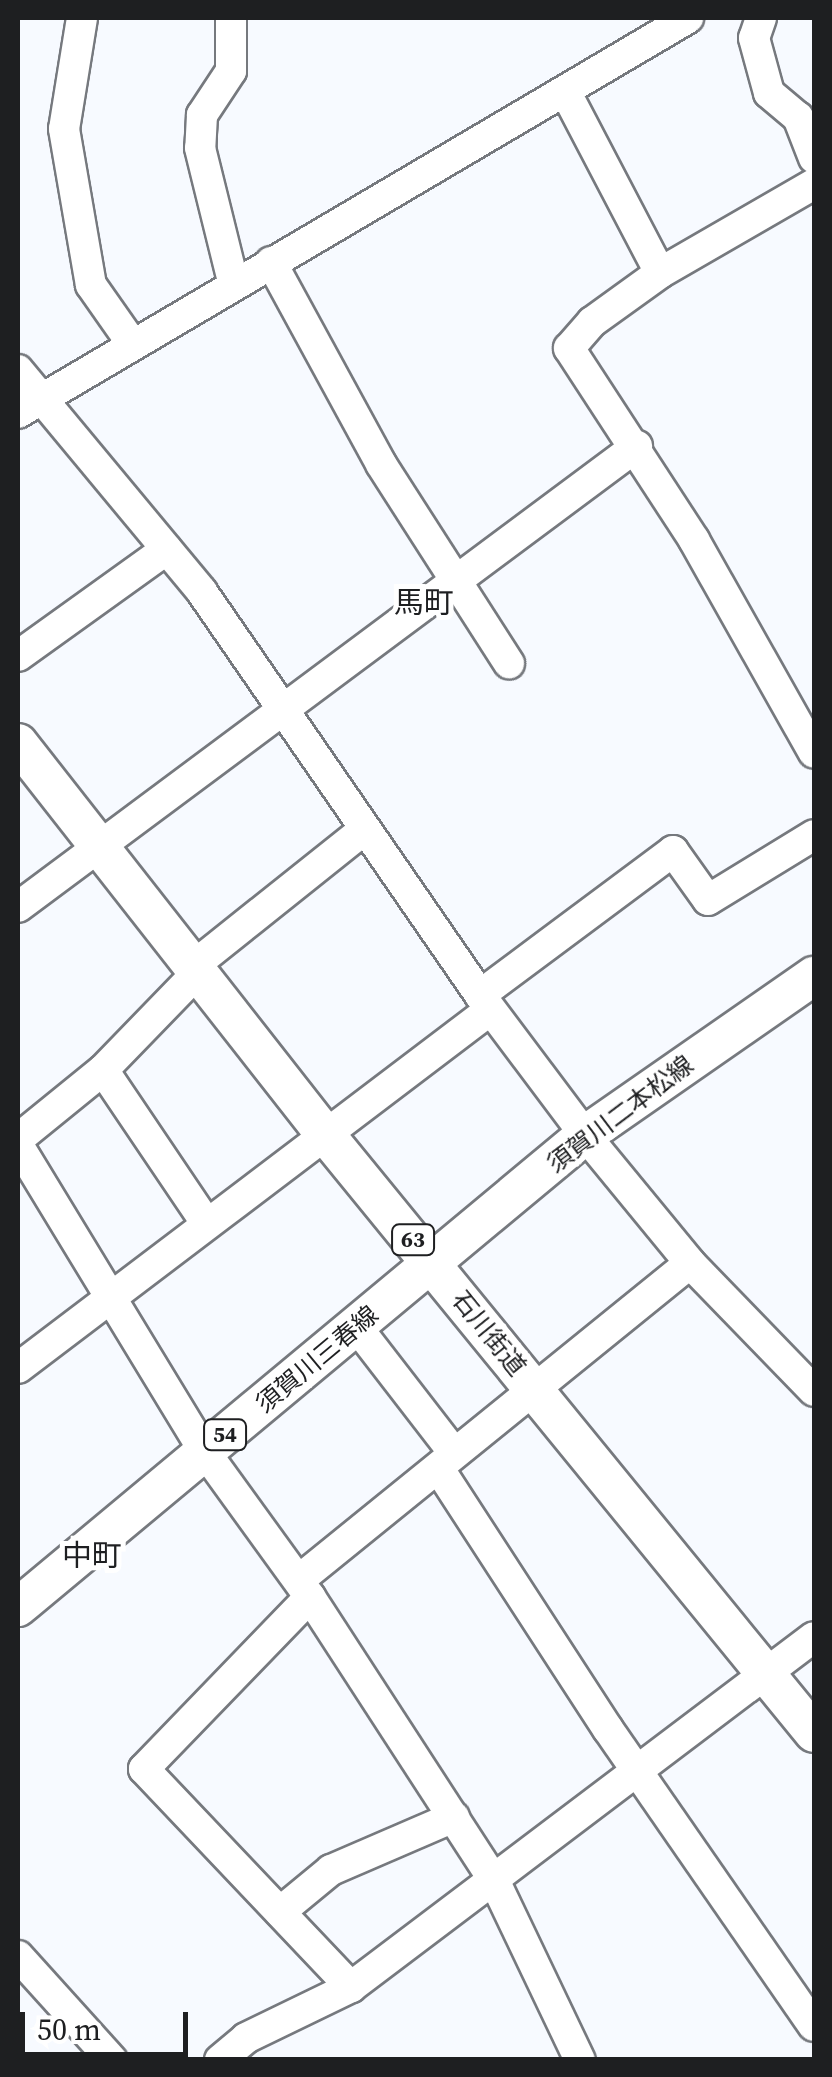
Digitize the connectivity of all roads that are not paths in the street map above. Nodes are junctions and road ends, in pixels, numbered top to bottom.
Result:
1 (82, 18) edge
2 (231, 18) edge
3 (761, 18) edge
4 (675, 21) edge
5 (566, 91) junction
6 (814, 158) edge
7 (814, 184) edge
8 (271, 262) junction
9 (660, 273) junction
10 (234, 285) junction
11 (130, 342) junction
12 (18, 370) edge
13 (29, 406) edge
14 (637, 446) junction
15 (167, 550) junction
16 (454, 584) junction
17 (18, 656) edge
18 (509, 663) dead end
19 (803, 708) edge
20 (284, 711) junction
21 (18, 743) edge
22 (814, 753) edge
23 (366, 829) junction
24 (814, 835) edge
25 (101, 846) junction
26 (18, 907) edge
27 (195, 970) junction
28 (814, 976) edge
29 (485, 1003) junction
30 (103, 1070) junction
31 (325, 1134) junction
32 (585, 1136) junction
33 (18, 1142) edge
34 (205, 1221) junction
35 (690, 1263) junction
36 (434, 1264) junction
37 (108, 1300) junction
38 (356, 1326) junction
39 (18, 1368) edge
40 (534, 1389) junction
41 (814, 1391) edge
42 (204, 1452) junction
43 (447, 1461) junction
44 (305, 1589) junction
45 (19, 1603) edge
46 (814, 1637) edge
47 (768, 1674) junction
48 (814, 1734) edge
49 (638, 1771) junction
50 (454, 1817) junction
51 (494, 1880) junction
52 (280, 1912) junction
53 (18, 1956) edge
54 (352, 1988) junction
55 (814, 2026) edge
56 (112, 2060) edge
57 (220, 2060) edge
58 (580, 2060) edge

1 - 11 street
2 - 10 street
3 - 6 street
4 - 5 street
5 - 8 street
5 - 9 street
7 - 9 street
8 - 10 street
8 - 16 street
9 - 14 street
10 - 11 street
11 - 13 street
12 - 13 street
13 - 15 street
14 - 16 street
14 - 19 street
15 - 17 street
15 - 20 street
16 - 18 street
16 - 20 street
19 - 22 street
20 - 23 street
20 - 25 street
21 - 25 main road, 石川街道 / 63
23 - 27 street
23 - 29 street
24 - 29 street
25 - 26 street
25 - 27 main road, 石川街道 / 63
27 - 30 street
27 - 31 main road, 石川街道 / 63
28 - 32 main road, 須賀川二本松線
29 - 31 street
29 - 32 street
30 - 33 street
30 - 34 street
31 - 34 street
31 - 36 main road, 石川街道 / 63
32 - 35 street
32 - 36 main road, 須賀川二本松線
33 - 37 street
34 - 37 street
35 - 40 street
35 - 41 street
36 - 38 main road, 須賀川三春線 / 54
36 - 40 main road, 石川街道 / 63
37 - 39 street
37 - 42 street
38 - 42 main road, 須賀川三春線 / 54
38 - 43 street
40 - 43 street
40 - 47 main road, 石川街道 / 63
42 - 44 street
42 - 45 main road, 須賀川三春線 / 54
43 - 44 street
43 - 49 street
44 - 50 street
44 - 52 street
46 - 47 street
47 - 48 main road, 石川街道 / 63
47 - 49 street
49 - 51 street
49 - 55 street
50 - 51 street
50 - 52 street
51 - 54 street
51 - 58 street
52 - 54 street
53 - 56 street
54 - 57 street

